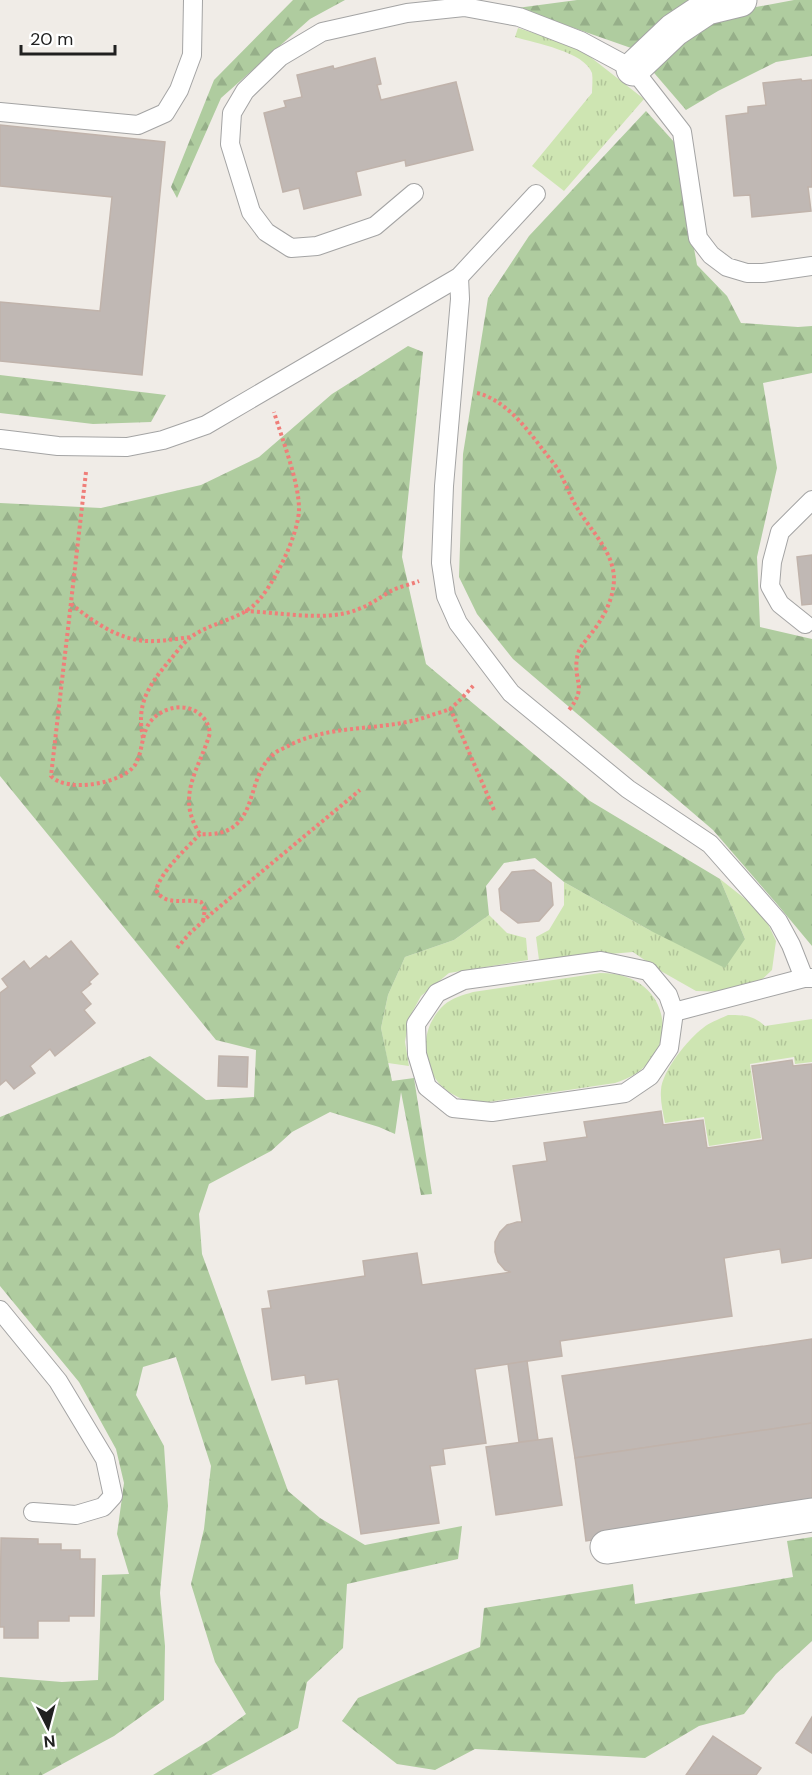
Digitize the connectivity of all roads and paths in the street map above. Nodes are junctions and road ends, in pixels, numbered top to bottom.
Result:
1 (192, 0) edge
2 (740, 0) edge
3 (633, 69) junction
4 (0, 112) edge
5 (414, 193) dead end
6 (536, 194) dead end
7 (812, 266) edge
8 (459, 277) junction
9 (453, 388) junction
10 (283, 406) dead end
11 (0, 439) edge
12 (75, 471) dead end
13 (86, 472) junction
14 (94, 472) dead end
15 (811, 505) edge
16 (427, 578) dead end
17 (71, 603) junction
18 (245, 611) junction
19 (805, 624) dead end
20 (192, 637) junction
21 (492, 668) junction
22 (468, 676) dead end
23 (474, 685) junction
24 (450, 708) junction
25 (554, 729) junction
26 (144, 740) junction
27 (360, 790) dead end
28 (494, 810) dead end
29 (200, 834) junction
30 (203, 922) junction
31 (177, 948) dead end
32 (808, 978) edge
33 (674, 1012) junction
34 (0, 1310) edge
35 (33, 1512) dead end
36 (812, 1515) edge
37 (607, 1547) dead end

1 - 4 lane
2 - 3 street
3 - 5 lane
3 - 7 lane
6 - 8 lane
8 - 9 lane
8 - 11 lane
9 - 21 lane
9 - 25 path
10 - 18 path
12 - 13 path
13 - 14 path
13 - 17 path
15 - 19 lane
16 - 18 path
17 - 20 path
17 - 26 path
18 - 20 path
20 - 26 path
21 - 23 path
21 - 25 lane
22 - 23 path
23 - 24 path
24 - 28 path
24 - 29 path
25 - 32 lane
26 - 29 path
27 - 30 path
29 - 30 path
30 - 31 path
32 - 33 lane
33 - 33 lane
34 - 35 lane
36 - 37 street

